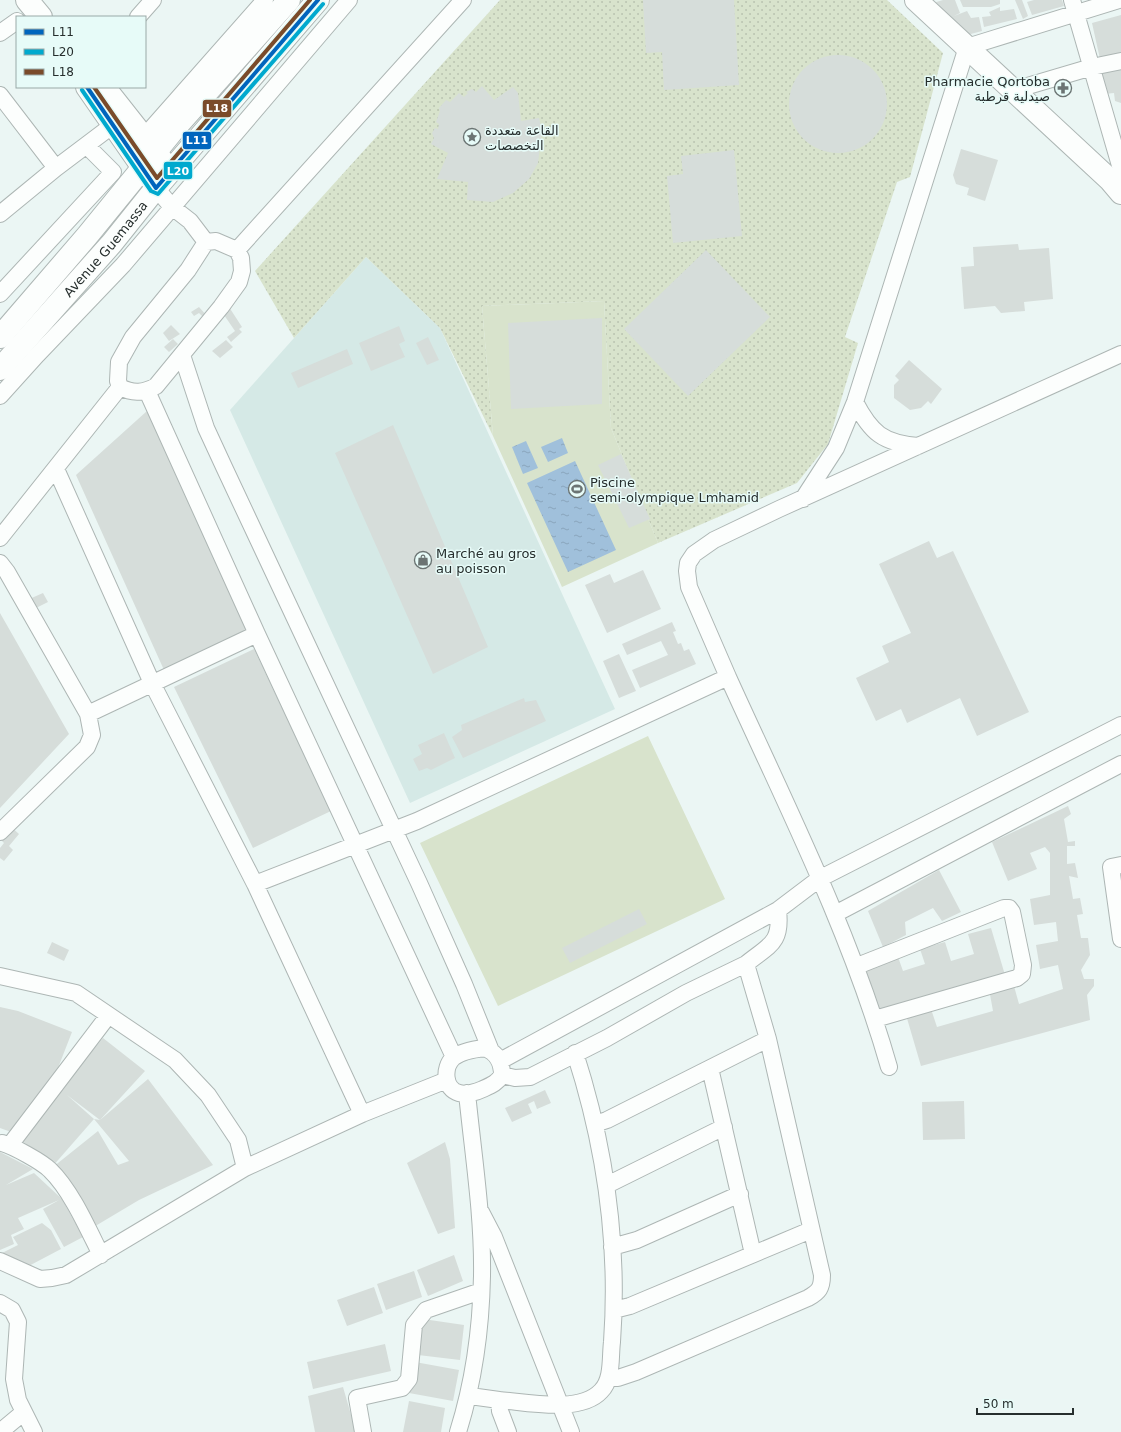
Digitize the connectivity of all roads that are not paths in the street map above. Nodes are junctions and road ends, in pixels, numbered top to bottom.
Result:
1 (266, 0) edge
2 (289, 0) edge
3 (318, 0) edge
4 (349, 0) edge
5 (463, 0) edge
6 (916, 0) edge
7 (1119, 0) edge
8 (1074, 6) edge
9 (16, 22) edge
10 (0, 33) edge
11 (967, 47) junction
12 (1121, 61) edge
13 (1092, 67) junction
14 (88, 88) edge
15 (105, 88) edge
16 (1014, 90) junction
17 (0, 95) edge
18 (5, 113) edge
19 (113, 125) junction
20 (87, 146) junction
21 (148, 152) junction
22 (56, 168) junction
23 (1121, 169) edge
24 (170, 172) junction
25 (156, 188) junction
26 (1121, 193) edge
27 (183, 195) junction
28 (172, 207) junction
29 (0, 214) edge
30 (190, 221) junction
31 (206, 242) junction
32 (237, 250) junction
33 (0, 294) edge
34 (0, 337) edge
35 (1121, 354) edge
36 (182, 355) junction
37 (0, 369) edge
38 (120, 387) junction
39 (147, 391) junction
40 (0, 396) edge
41 (855, 402) junction
42 (918, 446) junction
43 (56, 469) junction
44 (803, 499) junction
45 (0, 538) edge
46 (0, 563) edge
47 (257, 634) junction
48 (728, 677) junction
49 (152, 683) junction
50 (88, 714) junction
51 (1121, 724) edge
52 (1121, 764) edge
53 (393, 830) junction
54 (0, 832) edge
55 (355, 844) junction
56 (1121, 865) edge
57 (819, 879) junction
58 (256, 884) junction
59 (778, 910) junction
60 (835, 914) junction
61 (1121, 939) edge
62 (746, 964) junction
63 (857, 966) junction
64 (0, 976) edge
65 (108, 1016) junction
66 (875, 1019) junction
67 (768, 1038) junction
68 (575, 1053) junction
69 (454, 1057) junction
70 (498, 1062) junction
71 (889, 1067) dead end
72 (710, 1068) junction
73 (447, 1080) junction
74 (467, 1094) junction
75 (362, 1114) junction
76 (595, 1124) junction
77 (724, 1127) junction
78 (5, 1144) edge
79 (245, 1168) junction
80 (607, 1185) junction
81 (740, 1194) junction
82 (479, 1207) junction
83 (811, 1230) junction
84 (612, 1247) junction
85 (753, 1254) junction
86 (101, 1255) junction
87 (0, 1261) edge
88 (482, 1291) junction
89 (0, 1303) edge
90 (614, 1310) junction
91 (609, 1378) junction
92 (470, 1396) junction
93 (499, 1400) junction
94 (560, 1405) junction
95 (24, 1412) junction
96 (0, 1432) edge
97 (34, 1432) edge
98 (363, 1432) edge
99 (458, 1432) edge
100 (508, 1432) edge
101 (571, 1432) edge

1 - 21 street
2 - 21 main road, Avenue Guemassa
3 - 24 main road, Avenue Guemassa
4 - 27 street
5 - 32 street
6 - 11 main road
7 - 8 street
8 - 11 street
8 - 13 street
9 - 10 street
11 - 16 main road
11 - 41 street
12 - 13 street
13 - 16 street
13 - 23 street
14 - 19 main road
15 - 21 main road
16 - 26 main road
17 - 18 street
18 - 22 street
19 - 20 street
19 - 21 main road
20 - 22 street
20 - 33 street
21 - 24 main road
21 - 25 main road
21 - 34 main road, Avenue Guemassa
22 - 29 street
24 - 25 main road, Avenue Guemassa
24 - 27 street
25 - 28 street
25 - 37 main road, Avenue Guemassa
27 - 28 street
27 - 30 street
28 - 30 street
28 - 40 street
30 - 31 street
31 - 32 street
31 - 38 street
32 - 36 street
35 - 42 street
36 - 39 street
36 - 53 street
38 - 39 street
38 - 43 street
39 - 47 street
41 - 42 street
41 - 44 street
42 - 44 street
43 - 45 street
43 - 49 street
44 - 48 street
46 - 50 street
47 - 49 street
47 - 55 street
48 - 53 street
48 - 57 street
49 - 50 street
49 - 58 street
50 - 54 street
51 - 57 street
52 - 60 street
53 - 55 street
53 - 70 street
55 - 58 street
55 - 69 street
56 - 61 street
57 - 59 street
57 - 60 street
58 - 75 street
59 - 62 street
59 - 70 street
60 - 63 street
62 - 67 street
62 - 68 street
63 - 66 street
63 - 66 street
64 - 65 street
65 - 78 street
65 - 79 street
66 - 71 street
67 - 72 street
67 - 83 street
68 - 70 street
68 - 76 street
69 - 70 street
69 - 73 street
70 - 74 street
72 - 76 street
72 - 77 street
73 - 74 street
73 - 75 street
74 - 82 street
75 - 79 street
76 - 80 street
77 - 80 street
77 - 81 street
78 - 86 street
79 - 86 street
80 - 84 street
81 - 84 street
81 - 85 street
82 - 88 street
82 - 94 street
83 - 85 street
83 - 91 street
84 - 90 street
85 - 90 street
86 - 87 street
88 - 92 street
88 - 98 street
89 - 95 street
90 - 91 street
91 - 94 street
92 - 93 street
92 - 99 street
93 - 94 street
93 - 100 street
94 - 101 street
95 - 96 street
95 - 97 street

